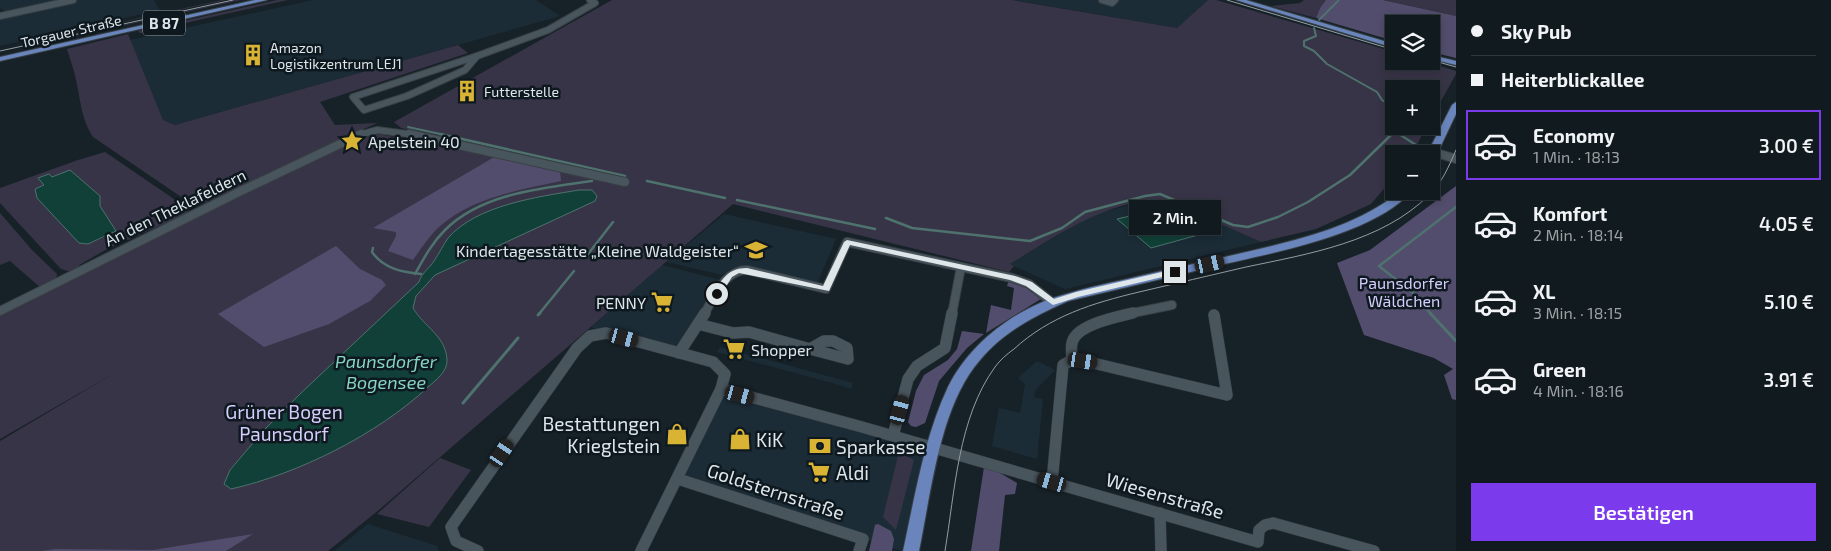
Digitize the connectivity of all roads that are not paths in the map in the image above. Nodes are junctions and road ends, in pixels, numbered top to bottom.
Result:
1 (73, 0) edge
2 (248, 0) edge
3 (264, 0) edge
4 (590, 0) edge
5 (1102, 0) edge
6 (1115, 0) edge
7 (1239, 0) edge
8 (0, 16) edge
9 (1385, 43) edge
10 (0, 55) edge
11 (477, 56) junction
12 (0, 59) edge
13 (1440, 59) edge
14 (1456, 63) edge
15 (1456, 105) edge
16 (1436, 145) edge
17 (1440, 156) edge
18 (1456, 159) edge
19 (625, 182) dead end
20 (1397, 200) edge
21 (961, 267) junction
22 (1053, 302) junction
23 (1172, 305) dead end
24 (0, 310) edge
25 (1214, 315) dead end
26 (698, 324) junction
27 (810, 349) dead end
28 (679, 353) junction
29 (1072, 360) junction
30 (721, 390) junction
31 (892, 436) junction
32 (934, 448) junction
33 (678, 479) junction
34 (1052, 482) junction
35 (1160, 513) junction
36 (1259, 546) edge
37 (478, 551) edge
38 (641, 551) edge
39 (859, 551) edge
40 (911, 551) edge
41 (1161, 551) edge
42 (1374, 551) edge

1 - 8 street
2 - 10 main road, Torgauer Straße / B 87
3 - 12 main road, Torgauer Straße / B 87
4 - 11 street
5 - 6 street
7 - 9 main road
11 - 11 street
13 - 14 main road
15 - 16 main road
17 - 18 street
19 - 24 street, An den Theklafeldern
20 - 22 main road
21 - 22 street
21 - 26 street
21 - 31 street
22 - 32 main road
23 - 29 street
25 - 29 street
26 - 27 street
26 - 28 street
28 - 30 street, Goldsternstraße
28 - 37 street
29 - 34 street
30 - 31 street
30 - 33 street, Goldsternstraße
31 - 32 street
32 - 34 street, Wiesenstraße
32 - 40 main road
33 - 38 street, Goldsternstraße
33 - 39 street, Goldsternstraße
34 - 35 street, Wiesenstraße
35 - 36 street, Wiesenstraße
35 - 41 street
36 - 42 street, Wiesenstraße

